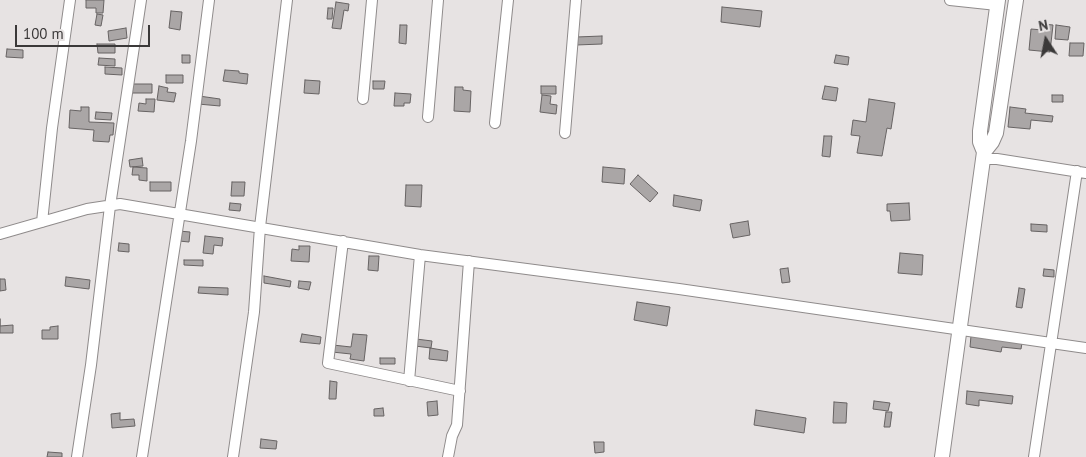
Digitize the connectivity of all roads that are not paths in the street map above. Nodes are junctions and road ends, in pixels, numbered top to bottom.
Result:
1 (70, 0) edge
2 (141, 0) edge
3 (209, 0) edge
4 (287, 0) edge
5 (372, 0) edge
6 (438, 0) edge
7 (508, 0) edge
8 (576, 0) edge
9 (950, 0) edge
10 (1016, 0) edge
11 (997, 3) edge
12 (363, 99) dead end
13 (428, 117) dead end
14 (496, 123) dead end
15 (565, 133) dead end
16 (983, 155) junction
17 (1082, 172) edge
18 (110, 206) junction
19 (179, 213) junction
20 (42, 222) junction
21 (260, 227) junction
22 (0, 234) edge
23 (343, 241) junction
24 (420, 255) junction
25 (469, 261) junction
26 (960, 329) junction
27 (1051, 342) junction
28 (1086, 348) edge
29 (409, 381) junction
30 (460, 391) junction
31 (77, 457) edge
32 (142, 457) edge
33 (233, 457) edge
34 (448, 457) edge
35 (942, 457) edge
36 (1034, 457) edge

1 - 20 street
2 - 18 street
3 - 19 street
4 - 21 street
5 - 12 street
6 - 13 street
7 - 14 street
8 - 15 street
9 - 11 street
10 - 16 main road
11 - 16 main road
16 - 17 street
16 - 26 main road
17 - 27 street
18 - 19 street
18 - 20 street
18 - 31 street
19 - 21 street
19 - 32 street
20 - 22 street
21 - 23 street
21 - 33 street
23 - 24 street
23 - 29 street
24 - 25 street
24 - 29 street
25 - 26 street
25 - 30 street
26 - 27 street
26 - 35 main road
27 - 28 street
27 - 36 street
29 - 30 street
30 - 34 street

